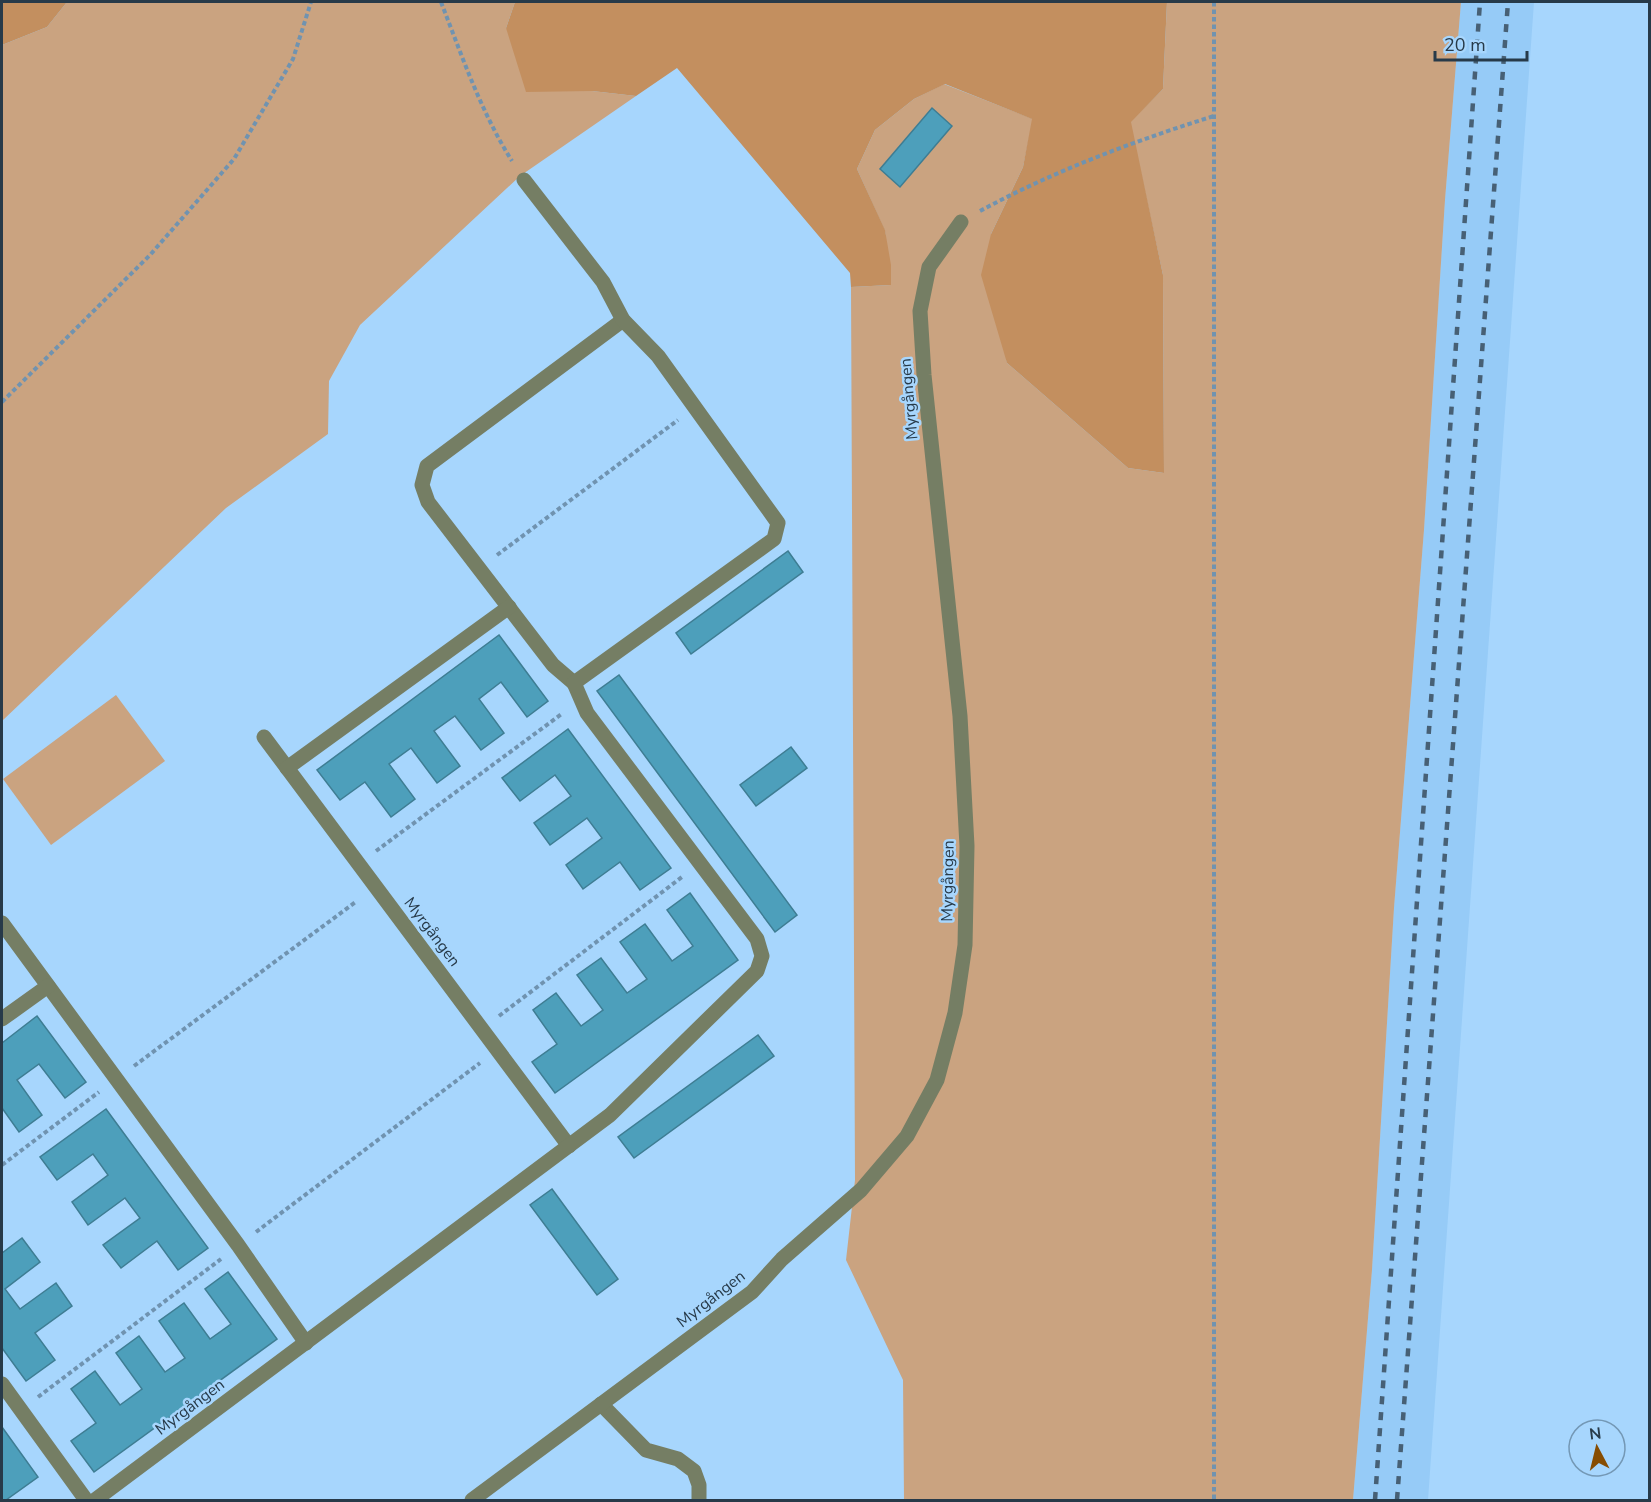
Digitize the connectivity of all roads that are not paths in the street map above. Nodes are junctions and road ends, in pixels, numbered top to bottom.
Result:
1 (524, 180) road end
2 (961, 222) road end
3 (623, 320) junction
4 (509, 607) junction
5 (574, 683) junction
6 (264, 737) dead end
7 (287, 768) junction
8 (2, 923) edge
9 (48, 986) junction
10 (2, 1019) edge
11 (569, 1146) junction
12 (306, 1343) junction
13 (2, 1384) edge
14 (601, 1404) junction
15 (86, 1500) edge
16 (94, 1500) edge
17 (472, 1500) edge
18 (699, 1500) edge

1 - 3 street
2 - 14 street, Myrgången
3 - 4 street, Myrgången
3 - 5 street
4 - 5 street, Myrgången
4 - 7 street
5 - 11 street, Myrgången
6 - 7 street, Myrgången
7 - 11 street, Myrgången
8 - 9 street
9 - 10 street
9 - 12 street
11 - 12 street, Myrgången
12 - 16 street, Myrgången
13 - 15 street
14 - 17 street, Myrgången
14 - 18 street

